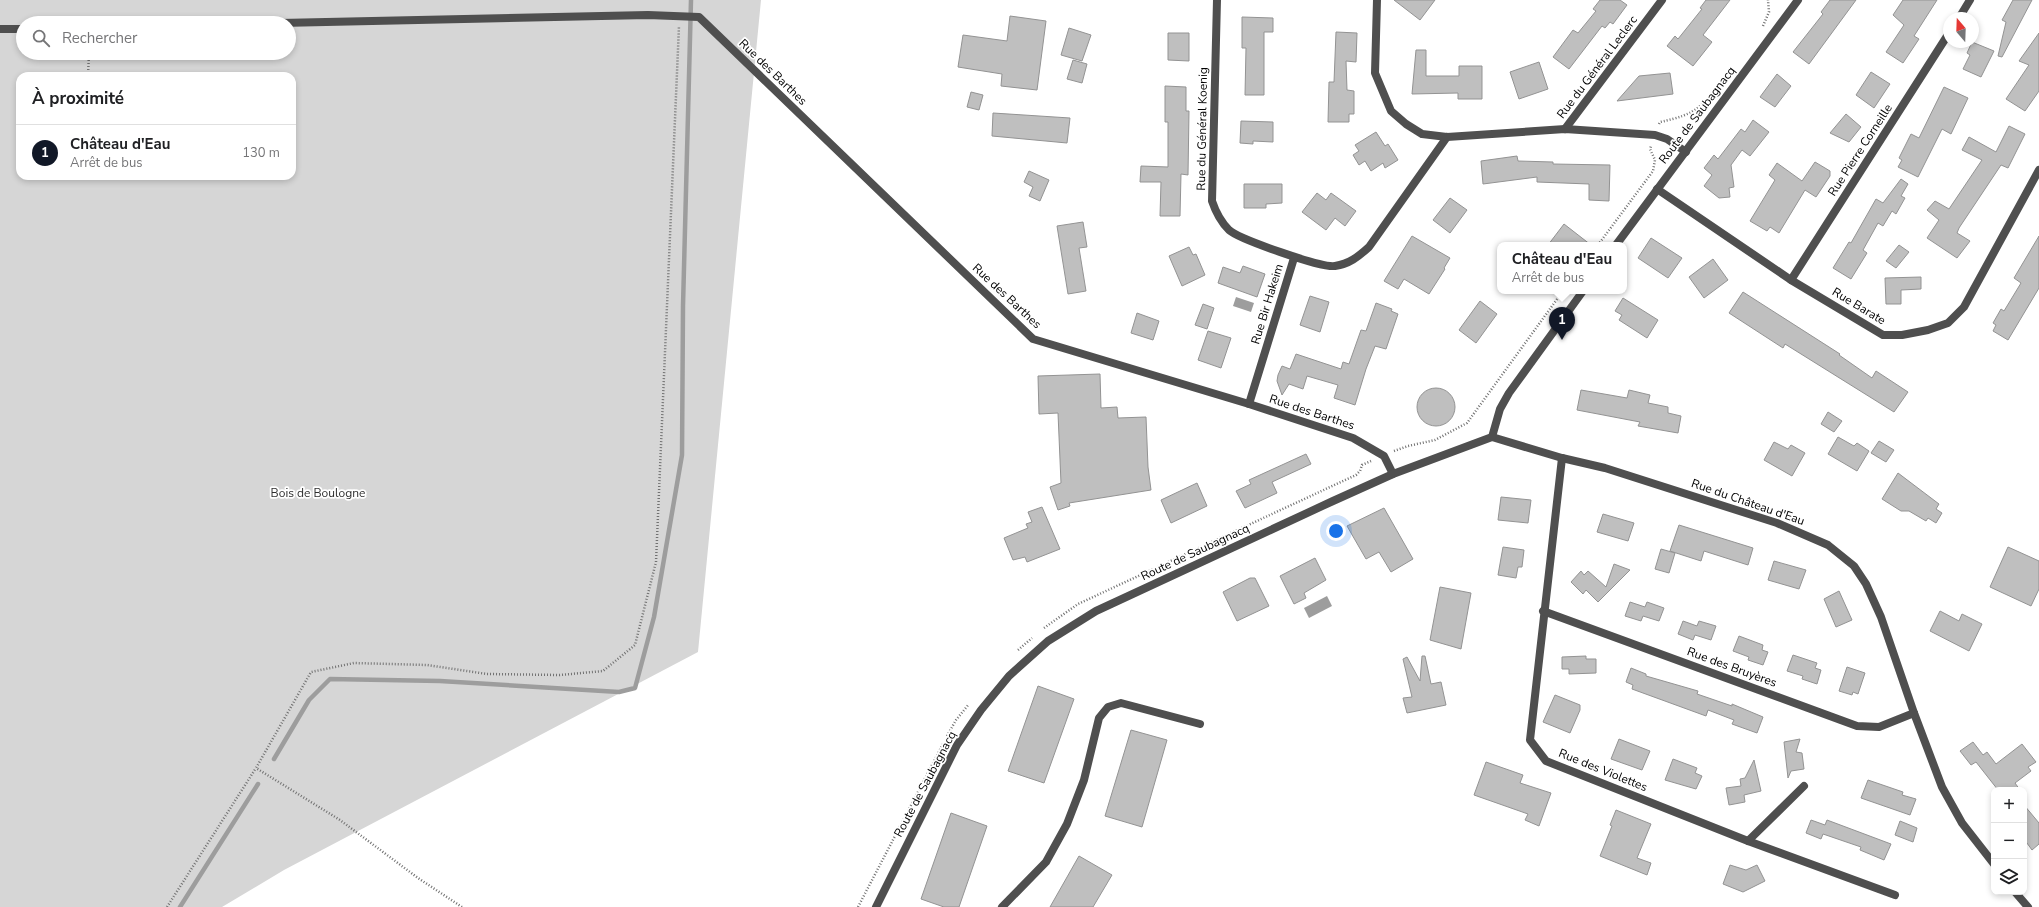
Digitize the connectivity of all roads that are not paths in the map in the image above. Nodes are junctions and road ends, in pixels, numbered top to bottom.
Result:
1 (1217, 0) edge
2 (1377, 0) edge
3 (1662, 0) edge
4 (1970, 0) edge
5 (1795, 1) edge
6 (1963, 12) edge
7 (296, 23) edge
8 (0, 29) edge
9 (16, 29) edge
10 (1943, 42) edge
11 (1565, 129) junction
12 (1447, 137) junction
13 (1686, 152) junction
14 (2039, 170) edge
15 (1657, 189) junction
16 (1618, 242) edge
17 (1294, 258) junction
18 (1791, 280) junction
19 (1581, 294) edge
20 (1249, 404) junction
21 (1492, 437) junction
22 (1562, 458) junction
23 (1393, 474) junction
24 (1543, 611) junction
25 (1914, 713) junction
26 (1200, 724) dead end
27 (1804, 786) dead end
28 (1748, 841) junction
29 (1991, 860) edge
30 (1895, 895) dead end
31 (2018, 895) edge
32 (876, 907) edge
33 (1002, 907) edge
34 (2028, 907) edge

1 - 17 street, Rue du Général Koenig
2 - 12 street, Rue du Général Leclerc
3 - 11 street, Rue du Général Leclerc
4 - 6 street
5 - 13 street, Route de Saubagnacq
7 - 20 street, Rue des Barthes
8 - 9 street
10 - 18 street, Rue Pierre Corneille
11 - 12 street, Rue du Général Leclerc
11 - 13 street, Rue du Général Leclerc
12 - 17 street, Rue Bir Hakeim
13 - 15 street, Route de Saubagnacq
14 - 18 street, Rue Barate
15 - 16 street, Route de Saubagnacq
15 - 18 street, Rue Barate
17 - 20 street, Rue Bir Hakeim
19 - 21 street
20 - 23 street, Rue des Barthes
21 - 22 street, Rue du Château d'Eau
21 - 23 street, Route de Saubagnacq
22 - 24 street, Rue des Violettes
22 - 25 street, Rue du Château d'Eau
23 - 32 street, Route de Saubagnacq
24 - 25 street, Rue des Bruyères
24 - 28 street, Rue des Violettes
25 - 29 street, Rue du Château d'Eau
26 - 33 street
27 - 28 street
28 - 30 street, Rue des Violettes
31 - 34 street

